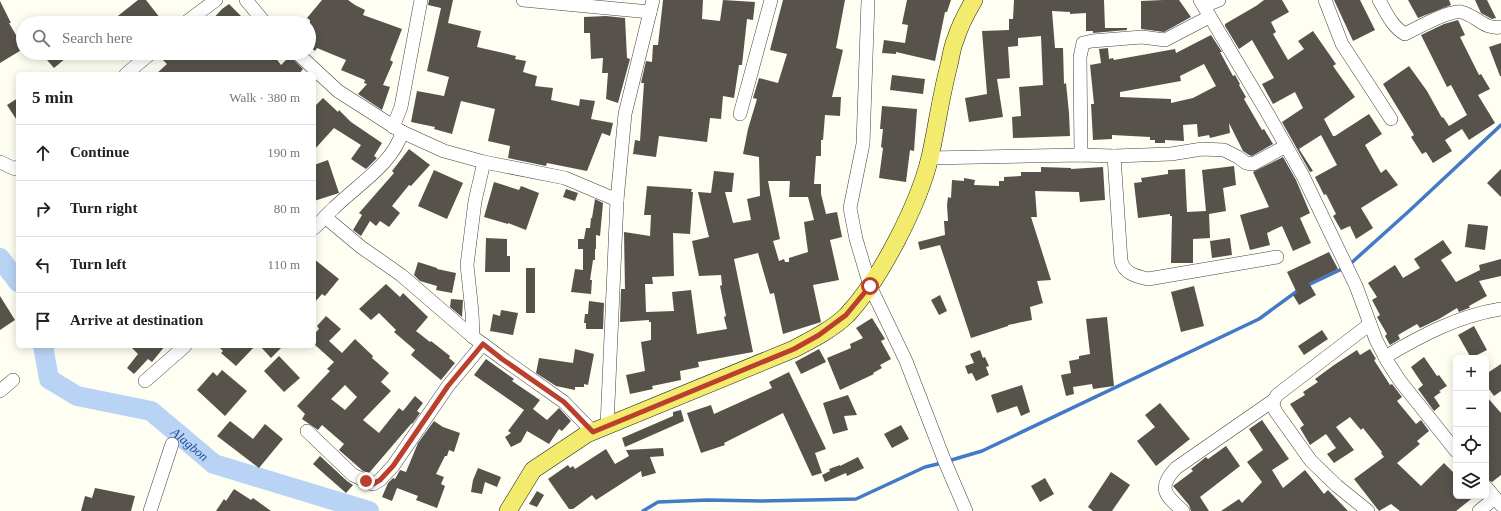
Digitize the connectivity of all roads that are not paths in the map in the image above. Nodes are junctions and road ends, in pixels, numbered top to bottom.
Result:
1 (216, 0) edge
2 (246, 0) edge
3 (421, 0) edge
4 (528, 0) edge
5 (771, 0) edge
6 (868, 0) edge
7 (974, 0) edge
8 (1219, 0) edge
9 (1325, 0) edge
10 (1379, 0) edge
11 (652, 6) edge
12 (1204, 8) edge
13 (194, 16) edge
14 (259, 16) edge
15 (1501, 27) edge
16 (143, 60) edge
17 (303, 60) edge
18 (128, 72) edge
19 (312, 72) edge
20 (318, 79) edge
21 (740, 114) dead end
22 (1391, 119) dead end
23 (397, 129) junction
24 (1286, 146) junction
25 (1081, 155) junction
26 (1114, 156) junction
27 (929, 158) junction
28 (0, 162) edge
29 (484, 162) junction
30 (16, 168) edge
31 (616, 200) junction
32 (325, 217) junction
33 (316, 226) edge
34 (1278, 257) dead end
35 (870, 286) junction
36 (1501, 309) edge
37 (1370, 324) junction
38 (478, 340) junction
39 (183, 348) edge
40 (1385, 357) junction
41 (13, 380) dead end
42 (144, 381) dead end
43 (0, 391) edge
44 (1274, 400) junction
45 (600, 429) junction
46 (306, 431) dead end
47 (172, 444) dead end
48 (1453, 447) edge
49 (1489, 490) edge
50 (1498, 501) edge
51 (150, 511) edge
52 (508, 511) edge
53 (966, 511) edge
54 (1183, 511) edge
55 (1368, 511) edge
56 (1479, 511) edge

1 - 13 street
2 - 14 street
3 - 23 street
4 - 11 street
5 - 21 street
6 - 35 street
7 - 27 main road
8 - 12 street
9 - 22 street
10 - 15 street
11 - 31 street
12 - 24 street
12 - 25 street
16 - 18 street
17 - 19 street
20 - 23 street
23 - 29 street
23 - 32 street
24 - 26 street
24 - 37 street
25 - 26 street
25 - 27 street
26 - 34 street
27 - 35 main road
28 - 30 street
29 - 31 street
29 - 38 street
31 - 45 street
32 - 33 street
32 - 38 street
35 - 45 main road
35 - 53 street
36 - 40 street
37 - 40 street
37 - 44 street
38 - 45 street
38 - 46 street
39 - 42 street
40 - 48 street
41 - 43 street
44 - 54 street
44 - 55 street
45 - 52 main road
47 - 51 street
49 - 50 street
50 - 56 street

